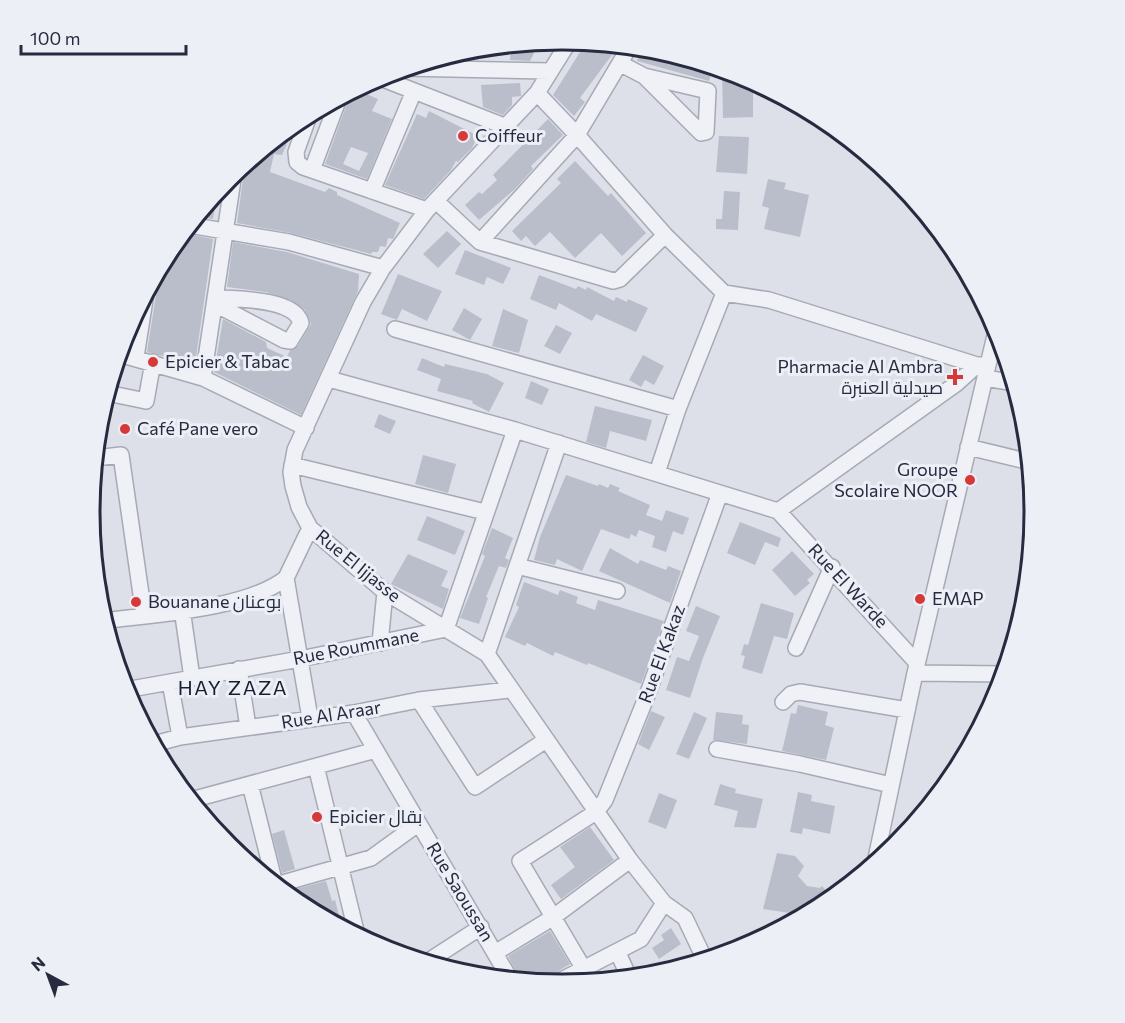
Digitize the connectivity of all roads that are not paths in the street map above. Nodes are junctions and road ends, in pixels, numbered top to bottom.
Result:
1 (564, 50) edge
2 (626, 54) edge
3 (621, 64) junction
4 (432, 69) edge
5 (550, 71) junction
6 (644, 76) junction
7 (392, 83) edge
8 (414, 91) junction
9 (537, 93) junction
10 (335, 110) edge
11 (504, 126) junction
12 (305, 128) edge
13 (577, 135) junction
14 (312, 170) junction
15 (231, 190) edge
16 (372, 191) junction
17 (431, 205) junction
18 (199, 227) edge
19 (225, 231) junction
20 (665, 235) junction
21 (480, 242) junction
22 (383, 268) junction
23 (724, 293) junction
24 (215, 301) junction
25 (141, 322) edge
26 (395, 329) dead end
27 (992, 342) edge
28 (128, 356) edge
29 (136, 357) junction
30 (153, 362) junction
31 (983, 369) junction
32 (203, 378) junction
33 (329, 379) junction
34 (1005, 379) edge
35 (115, 395) edge
36 (678, 409) junction
37 (306, 428) junction
38 (515, 430) junction
39 (559, 443) junction
40 (968, 447) junction
41 (103, 457) edge
42 (1022, 460) edge
43 (292, 465) junction
44 (657, 473) junction
45 (720, 493) junction
46 (778, 511) junction
47 (485, 512) junction
48 (310, 528) junction
49 (517, 566) junction
50 (832, 567) junction
51 (286, 578) junction
52 (617, 591) dead end
53 (385, 592) junction
54 (182, 609) junction
55 (144, 615) junction
56 (113, 620) edge
57 (446, 629) junction
58 (380, 643) junction
59 (796, 648) dead end
60 (487, 654) junction
61 (300, 659) junction
62 (916, 668) junction
63 (239, 669) junction
64 (995, 673) edge
65 (192, 678) junction
66 (170, 682) junction
67 (136, 688) edge
68 (509, 690) junction
69 (419, 700) junction
70 (783, 702) dead end
71 (907, 710) junction
72 (354, 713) junction
73 (310, 718) junction
74 (248, 727) junction
75 (180, 737) junction
76 (546, 740) junction
77 (162, 742) edge
78 (717, 749) dead end
79 (376, 750) junction
80 (316, 766) junction
81 (250, 784) junction
82 (891, 785) junction
83 (200, 798) edge
84 (596, 812) junction
85 (418, 824) junction
86 (878, 849) edge
87 (630, 860) junction
88 (339, 868) junction
89 (272, 870) edge
90 (286, 881) edge
91 (664, 903) junction
92 (552, 918) junction
93 (354, 924) edge
94 (481, 927) junction
95 (701, 952) edge
96 (495, 953) junction
97 (618, 953) junction
98 (437, 956) edge
99 (505, 970) edge
100 (585, 970) junction
101 (626, 970) edge
102 (577, 974) edge

1 - 5 street, Rue El Ijjasse
2 - 3 street
3 - 6 street
3 - 13 street
4 - 5 street
5 - 9 street, Rue El Ijjasse
6 - 6 street
7 - 8 street
8 - 11 street
8 - 16 street
9 - 11 street, Rue El Ijjasse
9 - 13 street
10 - 14 street
11 - 17 street, Rue El Ijjasse
12 - 14 street
13 - 20 street
13 - 21 street
14 - 16 street
15 - 19 street
16 - 17 street
17 - 21 street
17 - 22 street, Rue El Ijjasse
18 - 19 street
19 - 22 street
19 - 24 street
20 - 21 street
20 - 23 street
22 - 33 street, Rue El Ijjasse
23 - 31 street
23 - 36 street
24 - 24 street
24 - 32 street
25 - 29 street
26 - 36 street
27 - 31 street
28 - 29 street
29 - 30 street
30 - 32 street
30 - 35 street
31 - 34 street
31 - 40 street
31 - 46 street
32 - 37 street
33 - 37 street, Rue El Ijjasse
33 - 38 street
36 - 44 street
37 - 43 street, Rue El Ijjasse
38 - 39 street
38 - 47 street
39 - 44 street
39 - 49 street
40 - 42 street
40 - 62 street
41 - 55 street
43 - 47 street
43 - 48 street, Rue El Ijjasse
44 - 45 street
45 - 46 street
45 - 84 street, Rue El Kakaz
46 - 50 street, Rue El Warde
47 - 57 street
48 - 51 street
48 - 53 street, Rue El Ijjasse
49 - 52 street
49 - 60 street
50 - 59 street
50 - 62 street, Rue El Warde
51 - 54 street
51 - 61 street
53 - 57 street, Rue El Ijjasse
53 - 58 street
54 - 55 street
54 - 65 street
55 - 56 street
57 - 58 street, Rue Roummane
57 - 60 street, Rue El Ijjasse
58 - 61 street, Rue Roummane
60 - 68 street, Rue El Ijjasse
61 - 63 street, Rue Roummane
61 - 73 street
62 - 64 street
62 - 71 street
63 - 65 street, Rue Roummane
63 - 74 street
65 - 66 street, Rue Roummane
66 - 67 street, Rue Roummane
66 - 75 street
68 - 69 street, Rue Al Araar
68 - 76 street, Rue El Ijjasse
69 - 72 street, Rue Al Araar
69 - 76 street
70 - 71 street
71 - 82 street
72 - 73 street, Rue Al Araar
72 - 79 street, Rue Saoussan
73 - 74 street, Rue Al Araar
74 - 75 street, Rue Al Araar
75 - 77 street, Rue Al Araar
76 - 84 street, Rue El Ijjasse
78 - 82 street
79 - 80 street
79 - 85 street, Rue Saoussan
80 - 81 street
80 - 88 street
81 - 83 street
81 - 89 street
82 - 86 street
84 - 87 street, Rue El Ijjasse
84 - 92 street
85 - 88 street
85 - 94 street, Rue Saoussan
87 - 91 street, Rue El Ijjasse
87 - 92 street
88 - 90 street
88 - 93 street
91 - 95 street, Rue El Ijjasse
91 - 97 street
92 - 96 street
92 - 100 street
94 - 96 street, Rue Saoussan
94 - 98 street
96 - 99 street, Rue Saoussan
97 - 100 street
97 - 101 street
100 - 102 street

